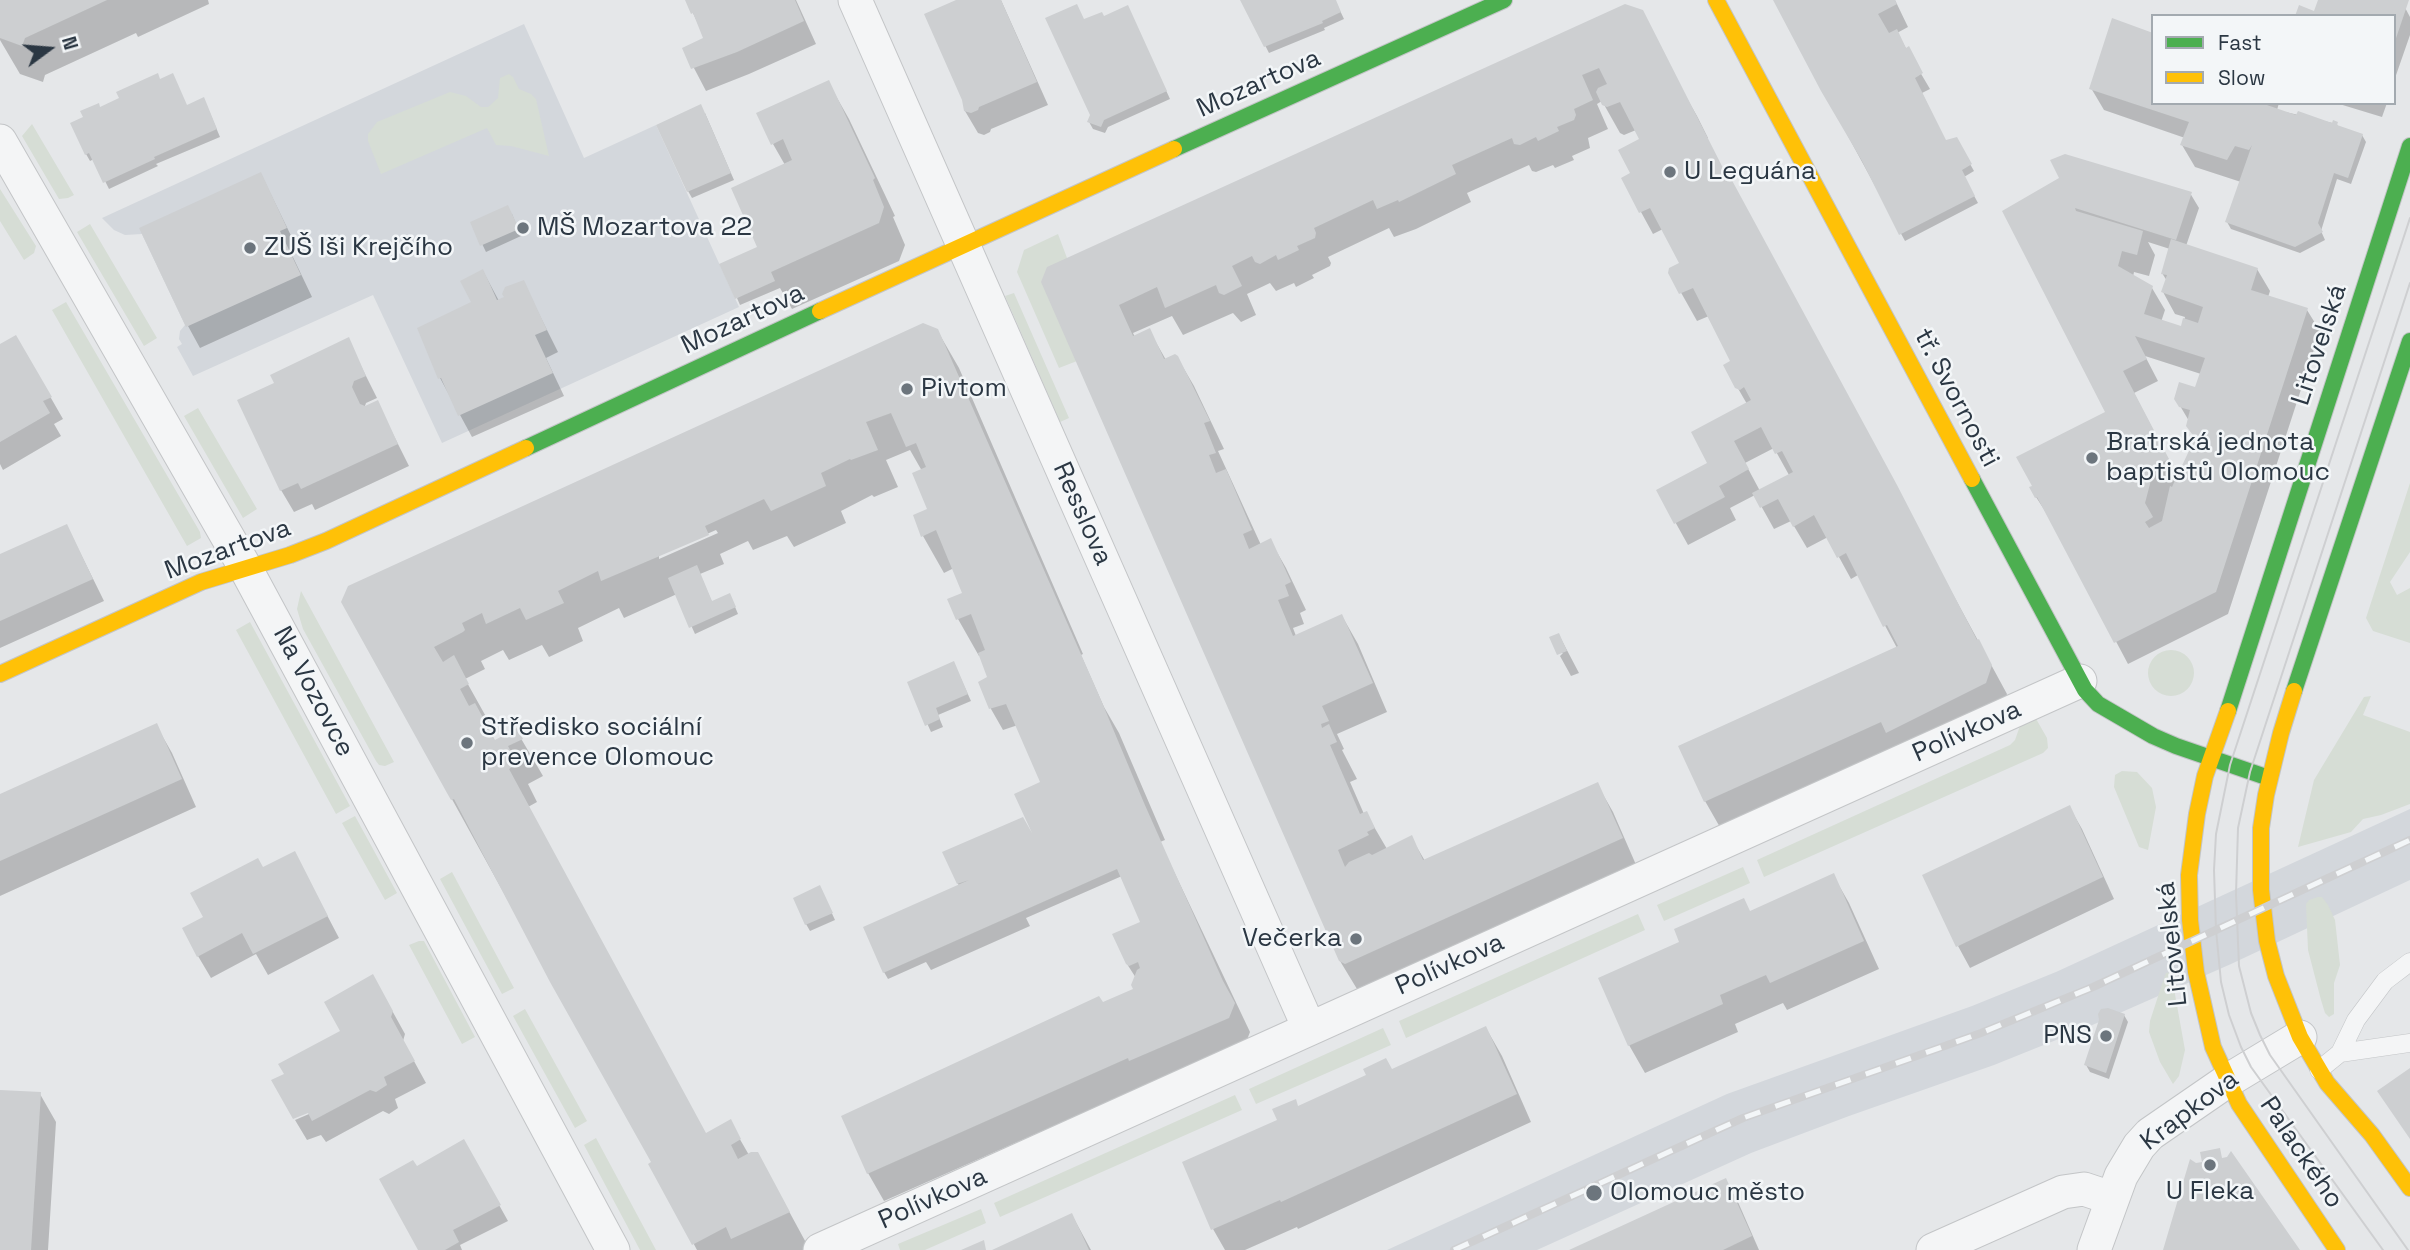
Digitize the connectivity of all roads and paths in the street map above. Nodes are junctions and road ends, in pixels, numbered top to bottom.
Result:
1 (855, 0) edge
2 (1504, 0) edge
3 (1716, 0) edge
4 (0, 141) edge
5 (2410, 146) edge
6 (962, 245) junction
7 (2410, 341) edge
8 (246, 569) junction
9 (0, 674) edge
10 (2080, 681) junction
11 (2211, 759) junction
12 (2269, 778) junction
13 (2410, 962) edge
14 (1309, 1028) junction
15 (2300, 1037) junction
16 (2410, 1043) edge
17 (2340, 1053) junction
18 (2319, 1070) junction
19 (2227, 1081) junction
20 (2410, 1188) edge
21 (2112, 1198) junction
22 (605, 1241) edge
23 (820, 1250) edge
24 (1933, 1250) edge
25 (2094, 1250) edge
26 (2337, 1250) edge

1 - 6 street, Resslova
2 - 6 street, Mozartova
3 - 10 street, tř. Svornosti
4 - 8 street, Na Vozovce
5 - 11 street, Litovelská
6 - 8 street, Mozartova
6 - 14 street, Resslova
7 - 12 street
8 - 9 street, Mozartova
8 - 22 street, Na Vozovce
10 - 11 street, tř. Svornosti
10 - 14 street, Polívkova
11 - 12 street
11 - 19 street, Litovelská
12 - 15 street
13 - 17 lane
14 - 23 street, Polívkova
15 - 18 street
15 - 19 street, Krapkova
16 - 17 lane
17 - 18 lane
18 - 20 street
19 - 21 street, Krapkova
19 - 26 street, Palackého
21 - 24 street
21 - 25 street, Krapkova

